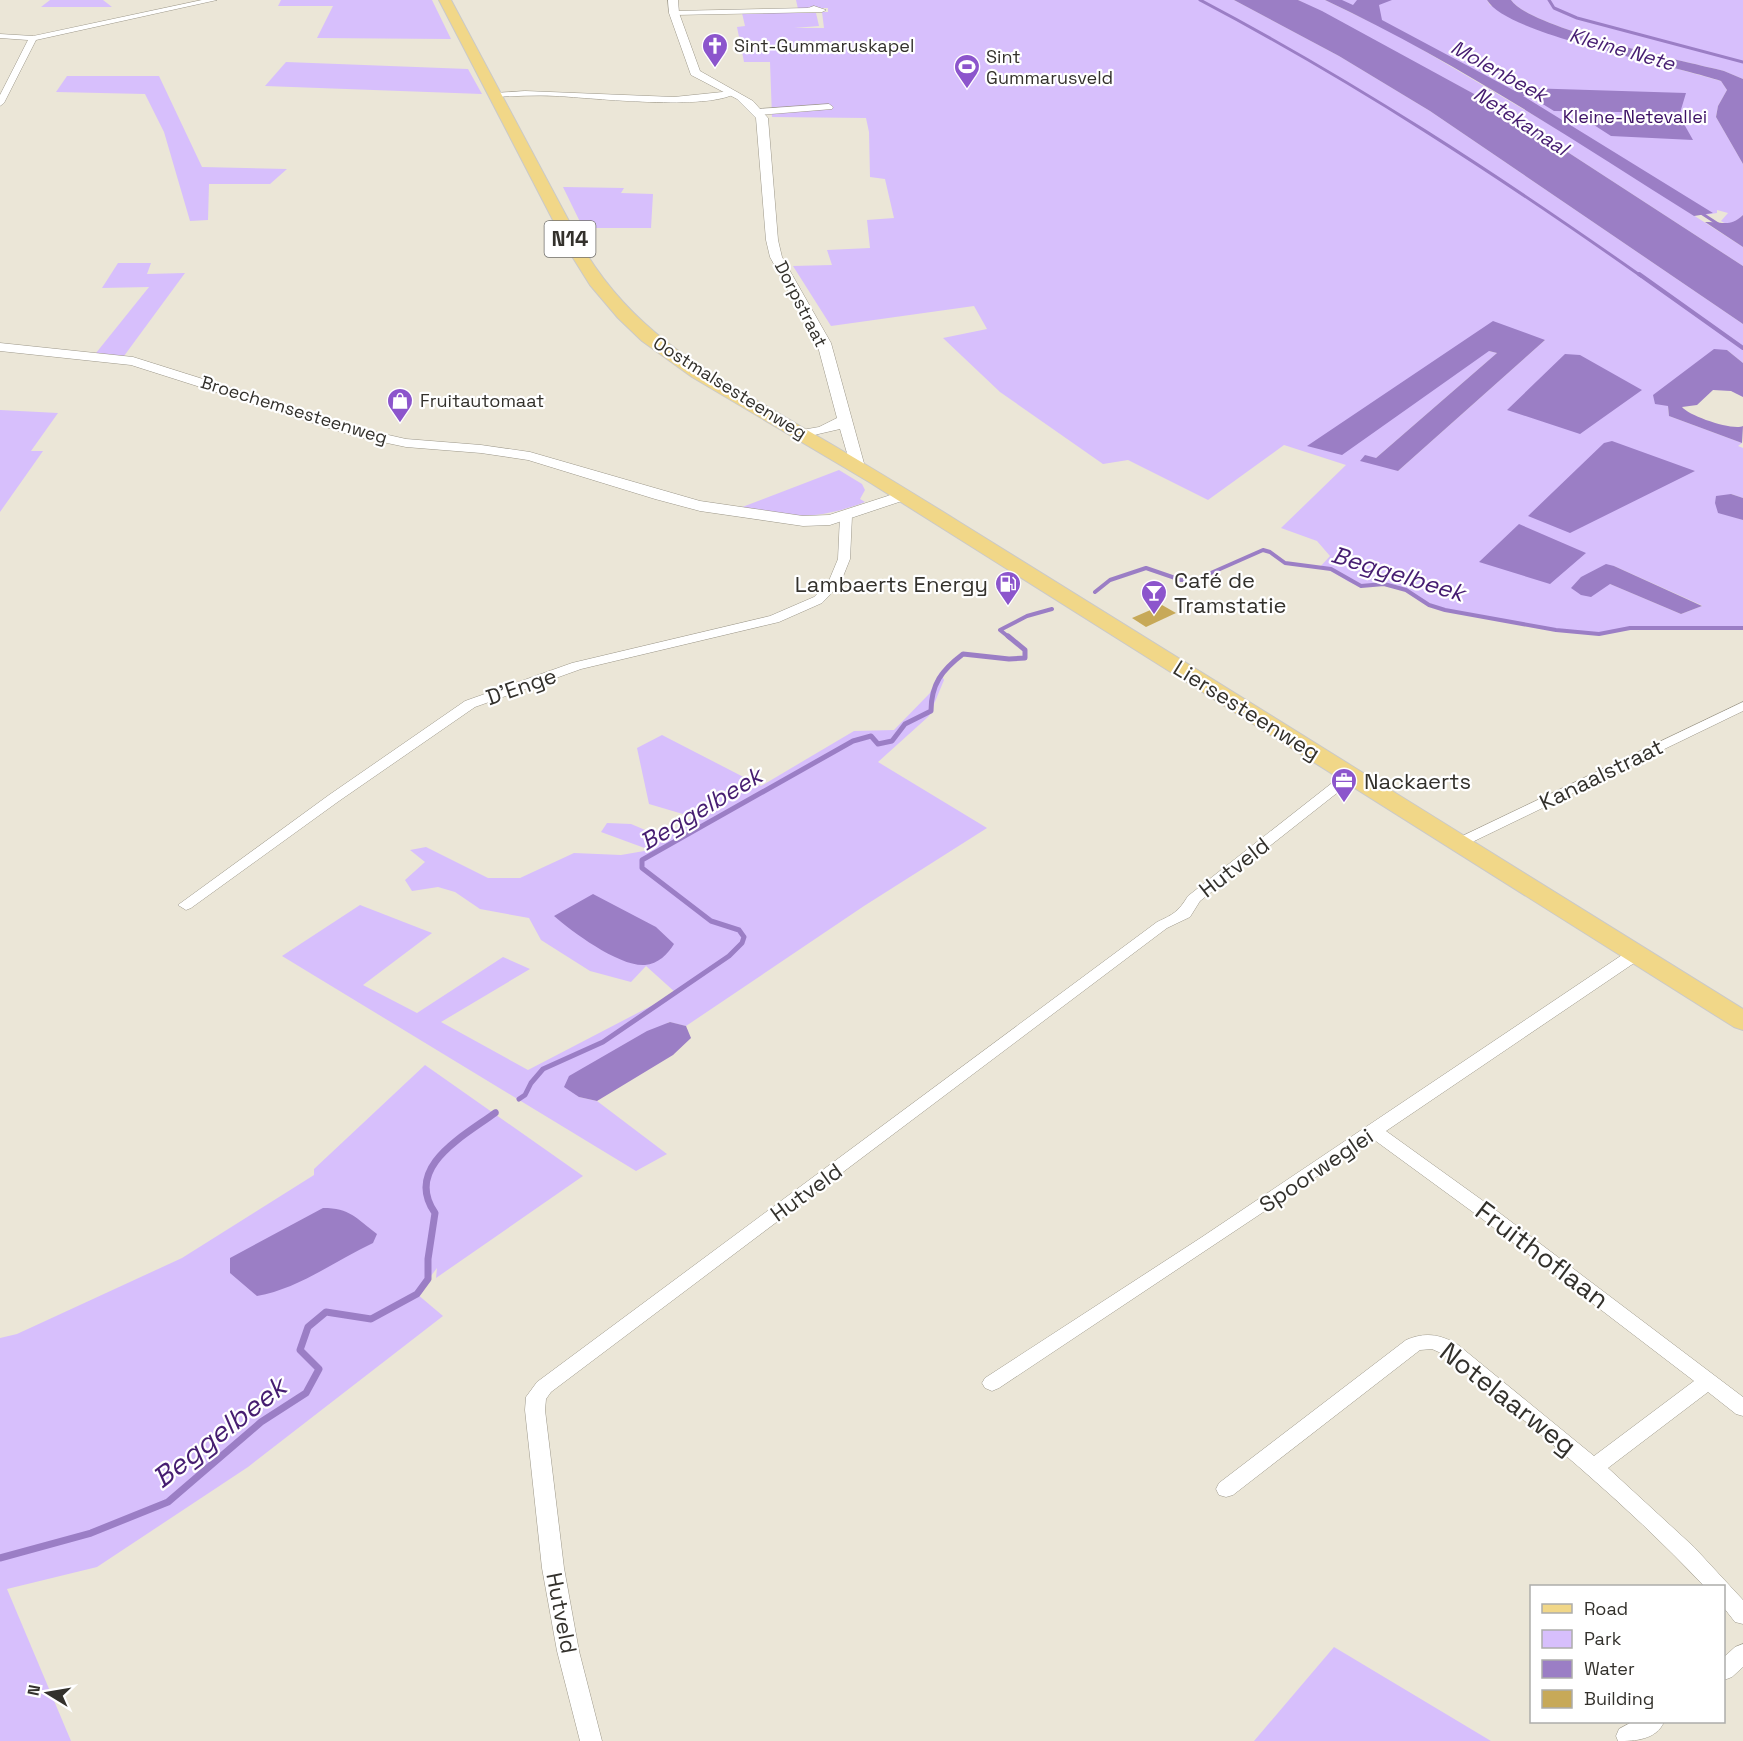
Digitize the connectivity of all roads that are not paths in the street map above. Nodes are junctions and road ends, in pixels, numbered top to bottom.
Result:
1 (213, 0) edge
2 (446, 0) edge
3 (673, 6) edge
4 (809, 10) dead end
5 (0, 36) edge
6 (33, 38) junction
7 (732, 93) junction
8 (496, 95) junction
9 (0, 103) edge
10 (829, 107) dead end
11 (758, 112) junction
12 (0, 347) edge
13 (846, 424) junction
14 (808, 438) junction
15 (858, 467) junction
16 (903, 496) junction
17 (846, 516) junction
18 (1743, 706) edge
19 (1351, 775) junction
20 (1459, 843) junction
21 (186, 905) dead end
22 (1637, 953) junction
23 (1743, 1021) edge
24 (1374, 1131) junction
25 (1708, 1381) junction
26 (992, 1383) dead end
27 (1743, 1408) edge
28 (1594, 1467) junction
29 (1226, 1489) dead end
30 (1715, 1585) edge
31 (1725, 1595) edge
32 (1743, 1615) edge
33 (1743, 1654) edge
34 (1725, 1669) edge
35 (1651, 1723) edge
36 (1627, 1736) dead end
37 (591, 1741) edge

1 - 6 street
2 - 8 main road, Oostmalsesteenweg / N14
3 - 4 street
3 - 7 street
5 - 6 street
6 - 9 street
7 - 8 street
7 - 11 street
8 - 14 main road, Oostmalsesteenweg / N14
10 - 11 street
11 - 13 street, Dorpstraat
12 - 17 street, Broechemsesteenweg
13 - 14 street
13 - 15 street, Dorpstraat
14 - 15 main road, Oostmalsesteenweg / N14
15 - 16 main road, Oostmalsesteenweg / N14
16 - 17 street, Broechemsesteenweg
16 - 19 main road, Liersesteenweg / N14
17 - 21 street, D'Enge
18 - 20 street, Kanaalstraat
19 - 20 main road, Liersesteenweg / N14
19 - 37 street, Hutveld
20 - 22 main road, Liersesteenweg / N14
22 - 23 main road, Liersesteenweg / N14
22 - 24 street, Spoorweglei
24 - 25 street, Fruithoflaan
24 - 26 street, Spoorweglei
25 - 27 street, Fruithoflaan
25 - 28 street
28 - 29 street, Notelaarweg
28 - 30 street, Notelaarweg
31 - 32 street
33 - 34 street
35 - 36 street

